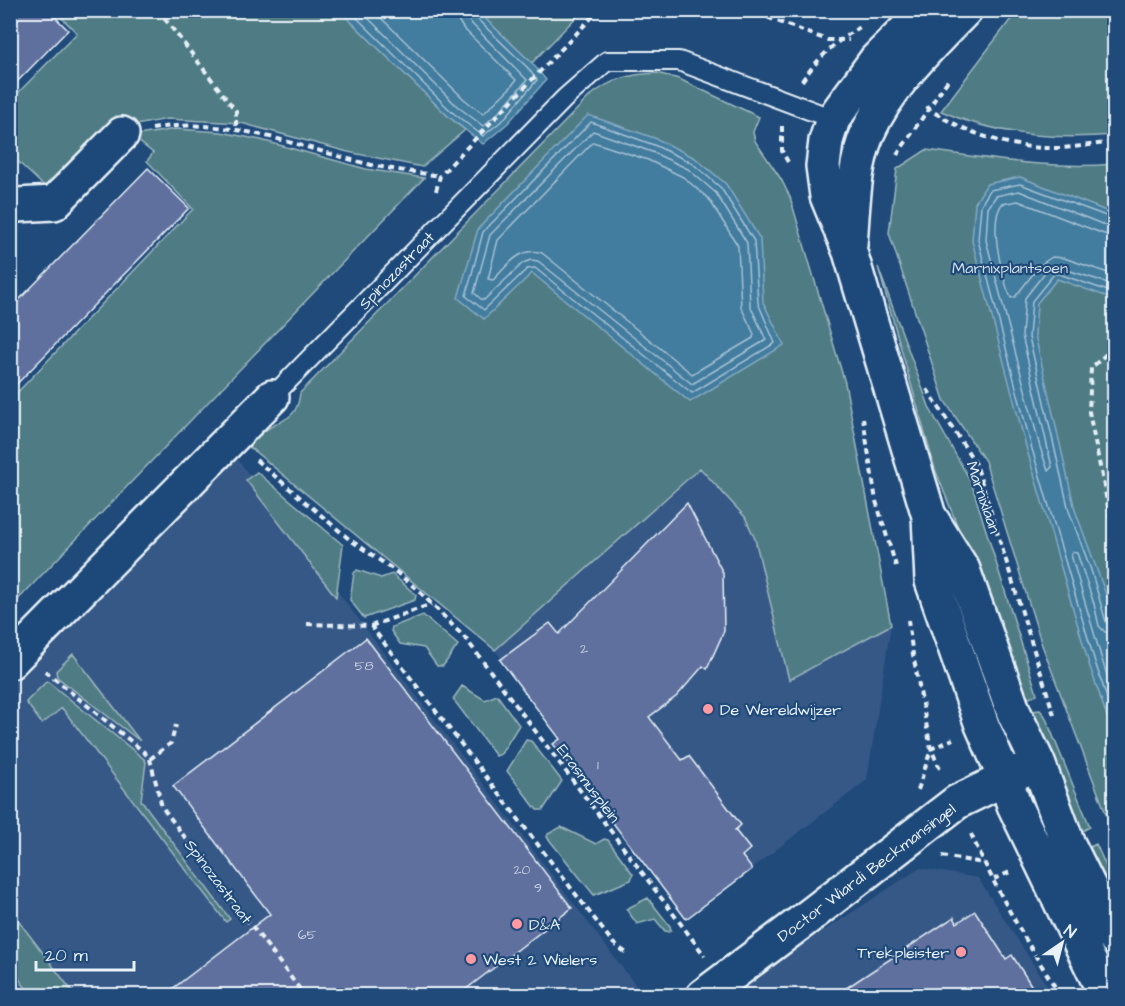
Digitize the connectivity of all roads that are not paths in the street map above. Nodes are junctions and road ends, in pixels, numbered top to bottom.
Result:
1 (926, 10) edge
2 (965, 10) edge
3 (833, 119) junction
4 (867, 133) junction
5 (122, 134) road end
6 (13, 205) edge
7 (850, 252) junction
8 (272, 397) joint
9 (929, 516) junction
10 (16, 656) edge
11 (1038, 763) junction
12 (1005, 778) junction
13 (1114, 937) edge
14 (713, 988) edge
15 (1106, 996) edge

1 - 3 street
2 - 4 street
3 - 4 street
3 - 7 street
3 - 8 lane, Spinozastraat
4 - 7 street
5 - 6 street
7 - 9 street
8 - 10 street, Spinozastraat
9 - 11 street
9 - 12 street
11 - 12 street, Doctor Wiardi Beckmansingel
11 - 13 street
12 - 14 street, Doctor Wiardi Beckmansingel
12 - 15 street

